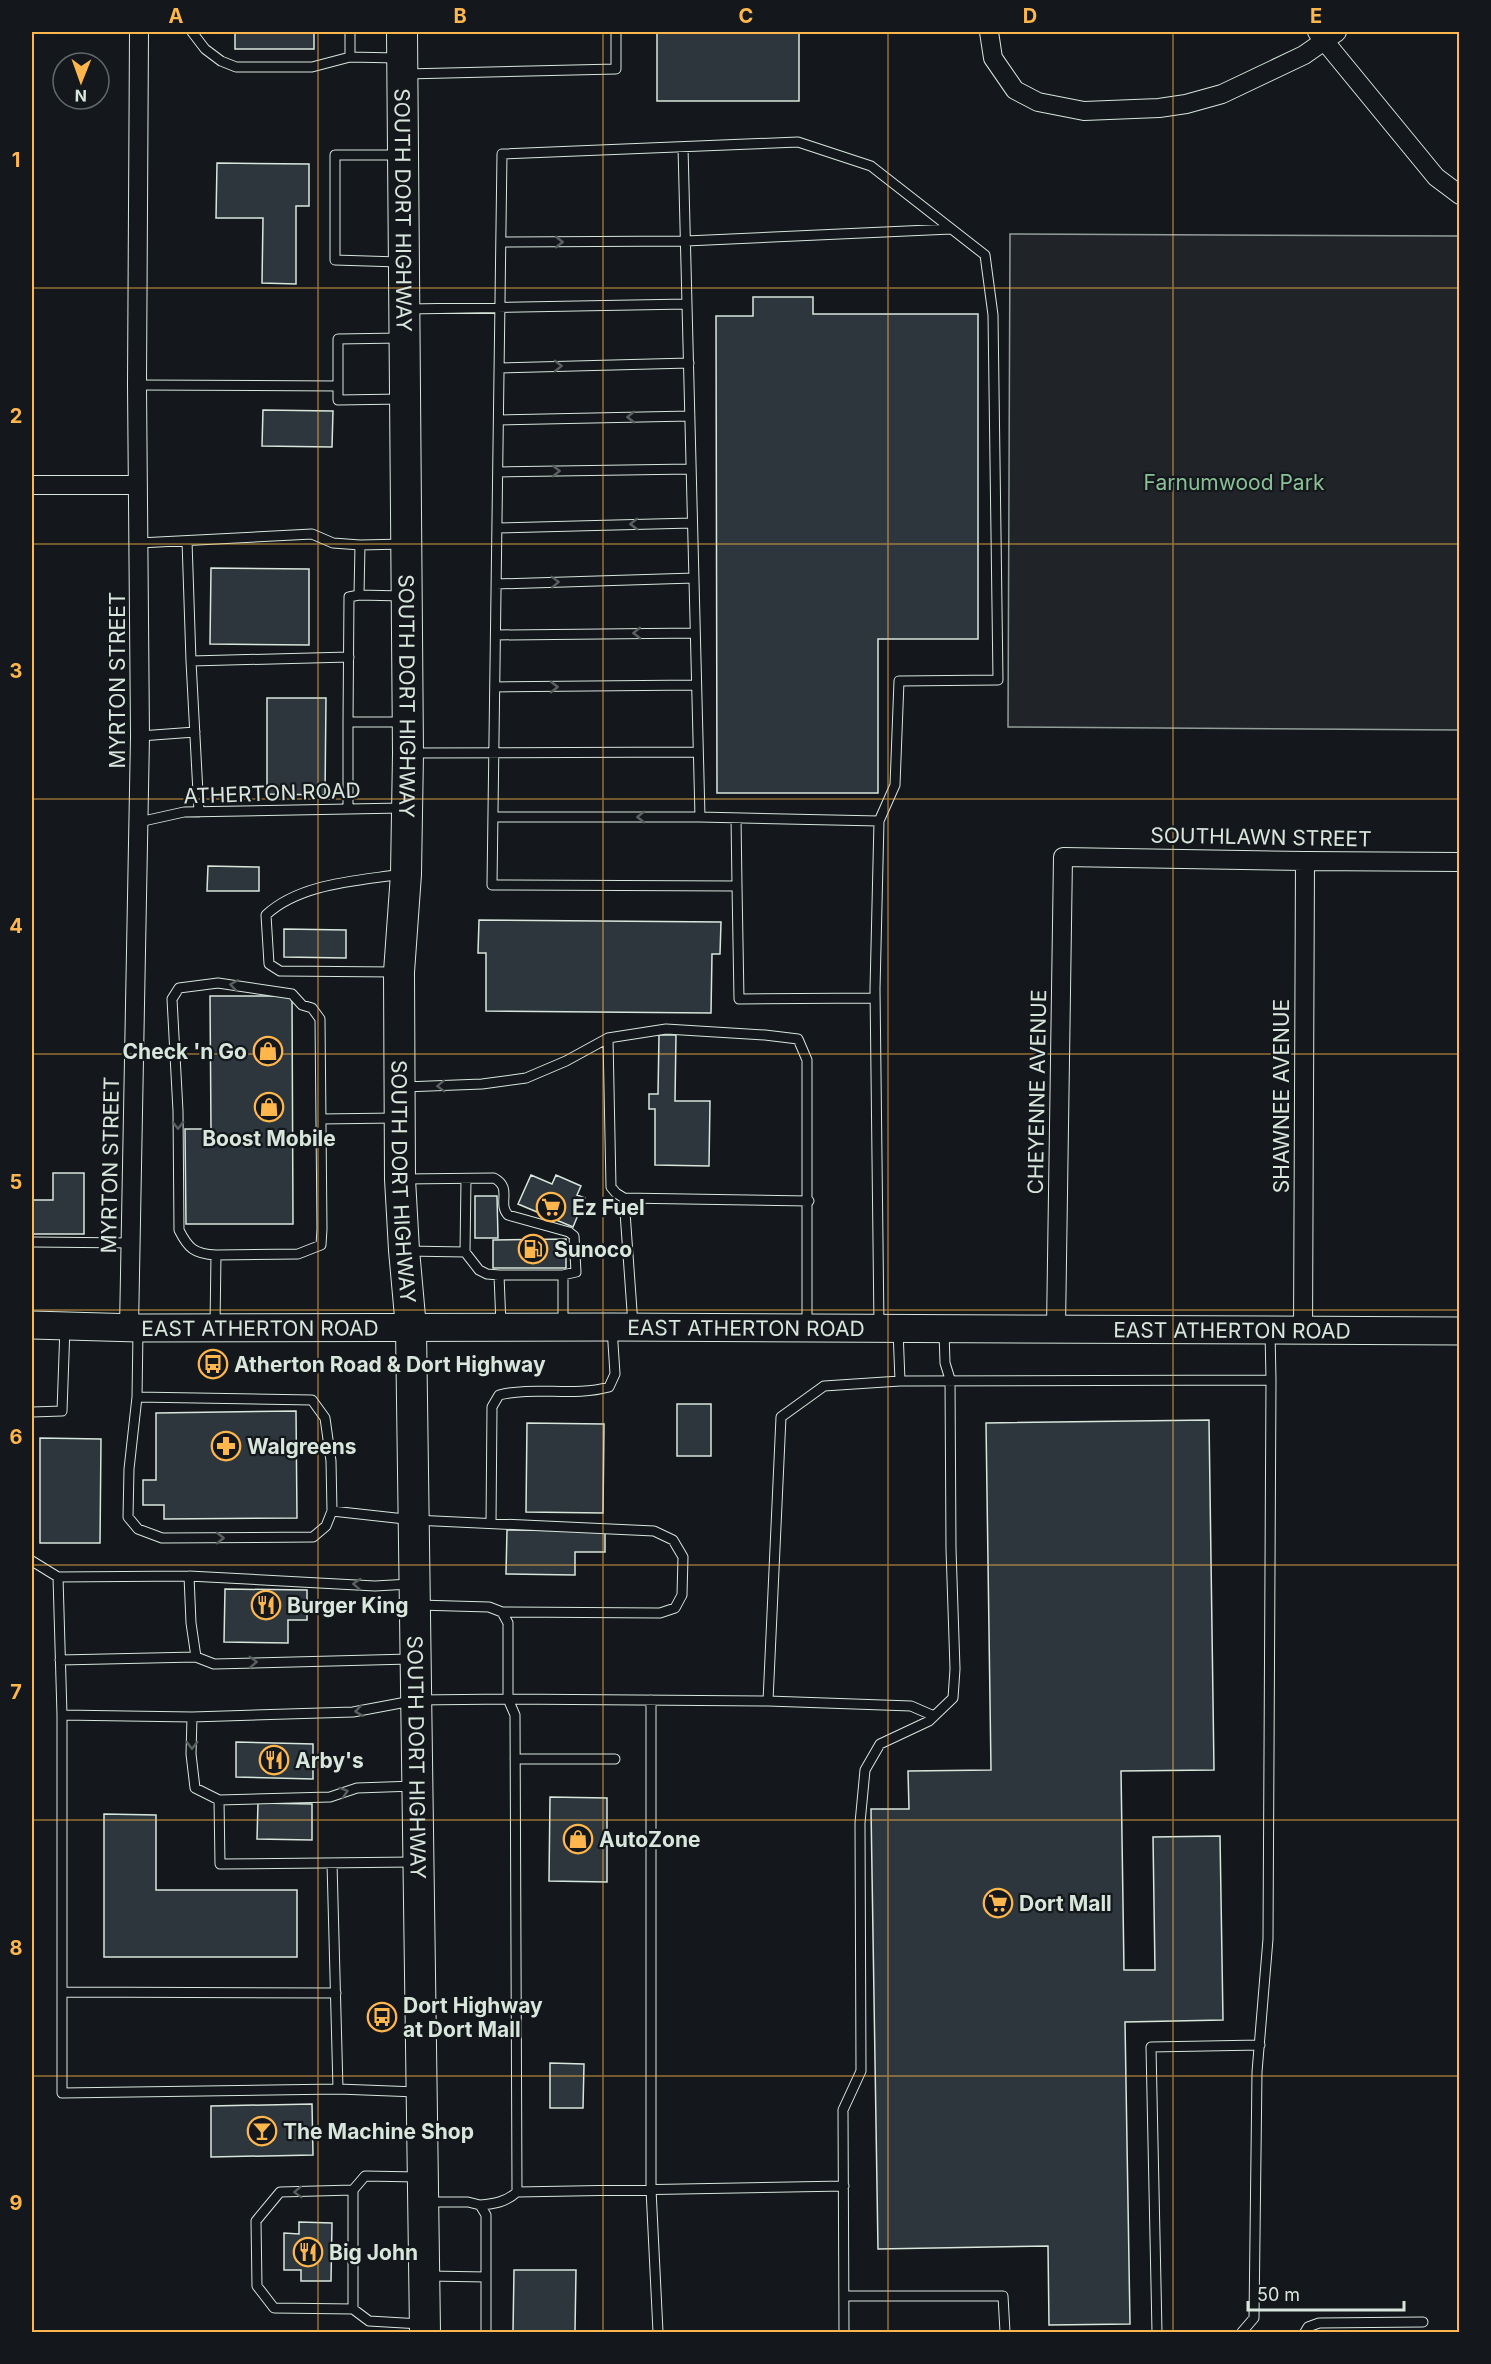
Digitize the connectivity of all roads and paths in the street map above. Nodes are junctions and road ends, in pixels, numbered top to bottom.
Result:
1 (139, 32) edge
2 (192, 32) edge
3 (350, 32) edge
4 (616, 32) edge
5 (989, 32) edge
6 (1326, 34) edge
7 (402, 55) edge
8 (350, 57) junction
9 (683, 147) junction
10 (403, 155) junction
11 (1460, 195) edge
12 (951, 229) junction
13 (686, 241) junction
14 (501, 242) junction
15 (404, 262) junction
16 (687, 304) junction
17 (500, 307) junction
18 (404, 324) junction
19 (689, 363) junction
20 (500, 368) junction
21 (137, 385) junction
22 (338, 386) junction
23 (404, 399) junction
24 (690, 416) junction
25 (499, 420) junction
26 (691, 469) junction
27 (498, 472) junction
28 (32, 485) edge
29 (138, 485) junction
30 (692, 523) junction
31 (497, 528) junction
32 (187, 541) junction
33 (139, 543) junction
34 (405, 544) junction
35 (360, 545) junction
36 (694, 578) junction
37 (496, 584) junction
38 (359, 596) junction
39 (406, 596) junction
40 (695, 633) junction
41 (496, 635) junction
42 (349, 657) junction
43 (191, 661) junction
44 (696, 685) junction
45 (495, 687) junction
46 (348, 722) junction
47 (407, 722) junction
48 (195, 732) junction
49 (140, 736) junction
50 (494, 751) junction
51 (697, 752) junction
52 (408, 753) junction
53 (348, 807) junction
54 (407, 808) junction
55 (199, 812) junction
56 (493, 817) junction
57 (700, 817) junction
58 (736, 818) junction
59 (879, 821) junction
60 (139, 822) junction
61 (1063, 857) joint
62 (1305, 861) junction
63 (1460, 862) edge
64 (405, 874) junction
65 (737, 886) junction
66 (399, 972) junction
67 (875, 998) junction
68 (608, 1038) junction
69 (400, 1087) junction
70 (400, 1118) junction
71 (321, 1119) junction
72 (400, 1179) junction
73 (466, 1179) junction
74 (624, 1198) junction
75 (809, 1201) junction
76 (32, 1242) edge
77 (132, 1243) junction
78 (404, 1250) junction
79 (465, 1252) junction
80 (216, 1255) junction
81 (499, 1275) junction
82 (563, 1275) junction
83 (32, 1324) edge
84 (65, 1325) junction
85 (133, 1328) junction
86 (215, 1328) junction
87 (411, 1328) junction
88 (501, 1328) junction
89 (563, 1328) junction
90 (623, 1328) junction
91 (807, 1329) junction
92 (889, 1329) junction
93 (1056, 1329) junction
94 (944, 1330) junction
95 (1270, 1330) junction
96 (1460, 1331) edge
97 (1303, 1332) junction
98 (950, 1379) junction
99 (1271, 1380) junction
100 (900, 1381) junction
101 (137, 1397) junction
102 (32, 1412) edge
103 (332, 1511) junction
104 (414, 1520) junction
105 (491, 1523) junction
106 (32, 1561) edge
107 (189, 1576) junction
108 (58, 1577) junction
109 (415, 1594) junction
110 (502, 1612) junction
111 (196, 1657) junction
112 (416, 1659) junction
113 (60, 1660) junction
114 (508, 1699) junction
115 (417, 1700) junction
116 (651, 1700) junction
117 (768, 1701) junction
118 (62, 1716) junction
119 (934, 1716) junction
120 (192, 1717) junction
121 (515, 1759) junction
122 (615, 1759) dead end
123 (418, 1786) junction
124 (219, 1800) junction
125 (419, 1862) junction
126 (332, 1863) junction
127 (62, 1992) junction
128 (336, 1993) junction
129 (1260, 2045) junction
130 (338, 2089) junction
131 (422, 2092) junction
132 (844, 2186) junction
133 (423, 2189) junction
134 (651, 2189) junction
135 (353, 2190) junction
136 (517, 2192) junction
137 (480, 2205) junction
138 (425, 2276) junction
139 (486, 2277) junction
140 (845, 2296) junction
141 (353, 2309) junction
142 (1423, 2322) dead end
143 (425, 2328) edge
144 (486, 2332) edge
145 (658, 2332) edge
146 (844, 2332) edge
147 (1005, 2332) edge
148 (1157, 2332) edge
149 (1242, 2332) edge
150 (1305, 2332) edge

1 - 21 street, MYRTON STREET
2 - 8 lane
3 - 8 lane
4 - 7 lane
5 - 6 street
6 - 11 street
7 - 8 lane
7 - 10 main road, SOUTH DORT HIGHWAY
9 - 12 lane
9 - 13 lane
9 - 14 lane
10 - 15 main road, SOUTH DORT HIGHWAY
10 - 15 lane
12 - 13 lane
12 - 59 lane
14 -> 13 lane
13 - 16 lane
14 - 17 lane
15 - 18 main road, SOUTH DORT HIGHWAY
16 - 17 lane
16 - 19 lane
17 - 18 lane
17 - 20 lane
18 - 22 lane
18 - 23 main road, SOUTH DORT HIGHWAY
20 -> 19 lane
19 - 24 lane
20 - 25 lane
21 - 22 lane
21 - 29 street, MYRTON STREET
22 - 23 lane
23 - 34 main road, SOUTH DORT HIGHWAY
24 -> 25 lane
24 - 26 lane
25 - 27 lane
27 -> 26 lane
26 - 30 lane
27 - 31 lane
28 - 29 street
29 - 33 street, MYRTON STREET
30 -> 31 lane
30 - 36 lane
31 - 37 lane
32 - 33 lane
32 - 35 lane
32 - 43 lane
33 - 49 street, MYRTON STREET
34 - 35 lane
34 - 39 main road, SOUTH DORT HIGHWAY
35 - 38 lane
37 -> 36 lane
36 - 40 lane
37 - 41 lane
38 - 39 lane
38 - 42 lane
39 - 47 main road, SOUTH DORT HIGHWAY
40 -> 41 lane
40 - 44 lane
41 - 45 lane
42 - 43 lane
42 - 46 lane
43 - 48 lane
45 -> 44 lane
44 - 51 lane
45 - 50 lane
46 - 47 lane
46 - 53 lane
47 - 52 main road, SOUTH DORT HIGHWAY
48 - 49 lane
48 - 55 lane
49 - 60 street, MYRTON STREET
50 - 51 lane
50 - 52 lane
50 - 56 lane
51 - 57 lane
52 - 54 main road, SOUTH DORT HIGHWAY
53 - 54 lane, ATHERTON ROAD
53 - 55 lane, ATHERTON ROAD
54 - 64 main road, SOUTH DORT HIGHWAY
55 - 60 lane, ATHERTON ROAD
57 -> 56 lane
56 - 65 lane
57 - 58 lane
58 - 59 lane
58 - 65 lane
59 - 67 lane
60 - 77 street, MYRTON STREET
61 - 62 street, SOUTHLAWN STREET
61 - 93 street, CHEYENNE AVENUE
62 - 63 street, SOUTHLAWN STREET
62 - 97 street, SHAWNEE AVENUE
64 - 66 main road, SOUTH DORT HIGHWAY
64 - 66 lane
65 - 67 lane
66 - 69 main road, SOUTH DORT HIGHWAY
67 - 92 lane
68 -> 69 lane
68 - 74 lane
68 - 75 lane
69 - 70 main road, SOUTH DORT HIGHWAY
70 - 71 lane
70 - 72 main road, SOUTH DORT HIGHWAY
71 - 80 lane
71 -> 80 lane
72 - 73 lane
72 - 78 main road, SOUTH DORT HIGHWAY
73 - 79 lane
73 - 82 lane
74 - 75 lane
74 - 90 lane
75 - 91 lane
76 - 77 lane
77 - 85 street, MYRTON STREET
78 - 79 lane
78 - 87 main road, SOUTH DORT HIGHWAY
79 - 81 lane
80 - 86 lane
81 - 82 lane
81 - 88 lane
82 - 89 lane
83 - 84 street, EAST ATHERTON ROAD
84 - 85 street, EAST ATHERTON ROAD
84 - 102 lane
85 - 86 street, EAST ATHERTON ROAD
85 - 101 lane
86 - 87 street, EAST ATHERTON ROAD
87 - 88 street, EAST ATHERTON ROAD
87 - 104 main road, SOUTH DORT HIGHWAY
88 - 89 street, EAST ATHERTON ROAD
89 - 90 street, EAST ATHERTON ROAD
90 - 91 street, EAST ATHERTON ROAD
90 - 105 lane
91 - 92 street, EAST ATHERTON ROAD
92 - 94 street, EAST ATHERTON ROAD
92 - 100 lane
93 - 94 street, EAST ATHERTON ROAD
93 - 95 street, EAST ATHERTON ROAD
94 - 98 lane
95 - 97 street, EAST ATHERTON ROAD
95 - 99 lane
96 - 97 street, EAST ATHERTON ROAD
98 - 99 lane
98 - 100 lane
98 - 119 lane
99 - 129 lane
100 - 117 lane
101 - 103 lane
101 -> 103 lane
103 - 104 lane
104 - 105 lane
104 - 109 main road, SOUTH DORT HIGHWAY
105 - 110 lane
106 - 108 lane
107 - 108 lane
109 -> 107 lane
107 - 111 lane
108 - 113 lane
109 - 110 lane
109 - 112 main road, SOUTH DORT HIGHWAY
110 - 114 lane
111 -> 112 lane
111 - 113 lane
112 - 115 main road, SOUTH DORT HIGHWAY
113 - 118 lane
114 - 115 lane
114 - 116 lane
114 - 121 lane
115 -> 120 lane
115 - 123 main road, SOUTH DORT HIGHWAY
116 - 117 lane
116 - 134 lane
117 - 119 lane
118 - 120 lane
118 - 127 lane
119 - 132 lane
120 -> 124 lane
121 - 122 lane
121 - 136 lane
124 -> 123 lane
123 - 125 main road, SOUTH DORT HIGHWAY
124 - 126 lane
125 - 126 lane
125 - 131 main road, SOUTH DORT HIGHWAY
126 - 128 lane
127 - 128 lane
127 - 130 lane
128 - 130 lane
129 - 148 lane
129 - 149 lane
130 - 131 lane
131 - 133 main road, SOUTH DORT HIGHWAY
132 - 134 lane
132 - 140 lane
133 - 135 lane
133 - 137 lane
133 - 138 main road, SOUTH DORT HIGHWAY
134 - 136 lane
134 - 145 lane
135 - 141 lane
135 -> 141 lane
136 - 137 lane
137 - 139 lane
138 - 139 lane
138 - 143 main road, SOUTH DORT HIGHWAY
139 - 144 lane
140 - 146 lane
140 - 147 lane
141 - 143 lane
142 - 150 lane

